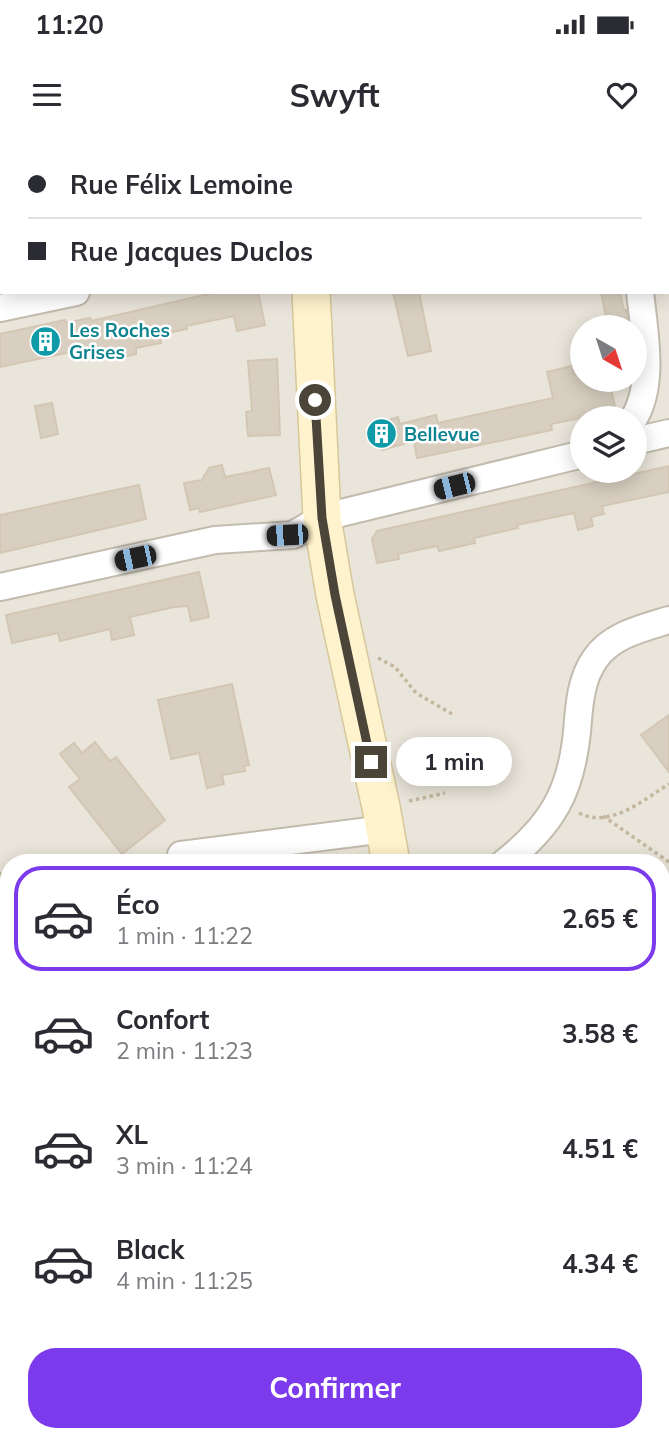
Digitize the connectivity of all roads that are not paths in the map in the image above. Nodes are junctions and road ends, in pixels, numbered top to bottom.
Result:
1 (66, 294) edge
2 (311, 294) edge
3 (640, 294) edge
4 (0, 308) edge
5 (639, 406) edge
6 (669, 433) edge
7 (647, 438) edge
8 (570, 457) edge
9 (322, 518) junction
10 (0, 587) edge
11 (669, 620) edge
12 (392, 832) edge
13 (190, 854) edge
14 (515, 854) edge

1 - 4 street
2 - 9 street
3 - 5 street
6 - 7 street
8 - 9 street
9 - 10 street
9 - 12 street
11 - 14 street
12 - 13 street

